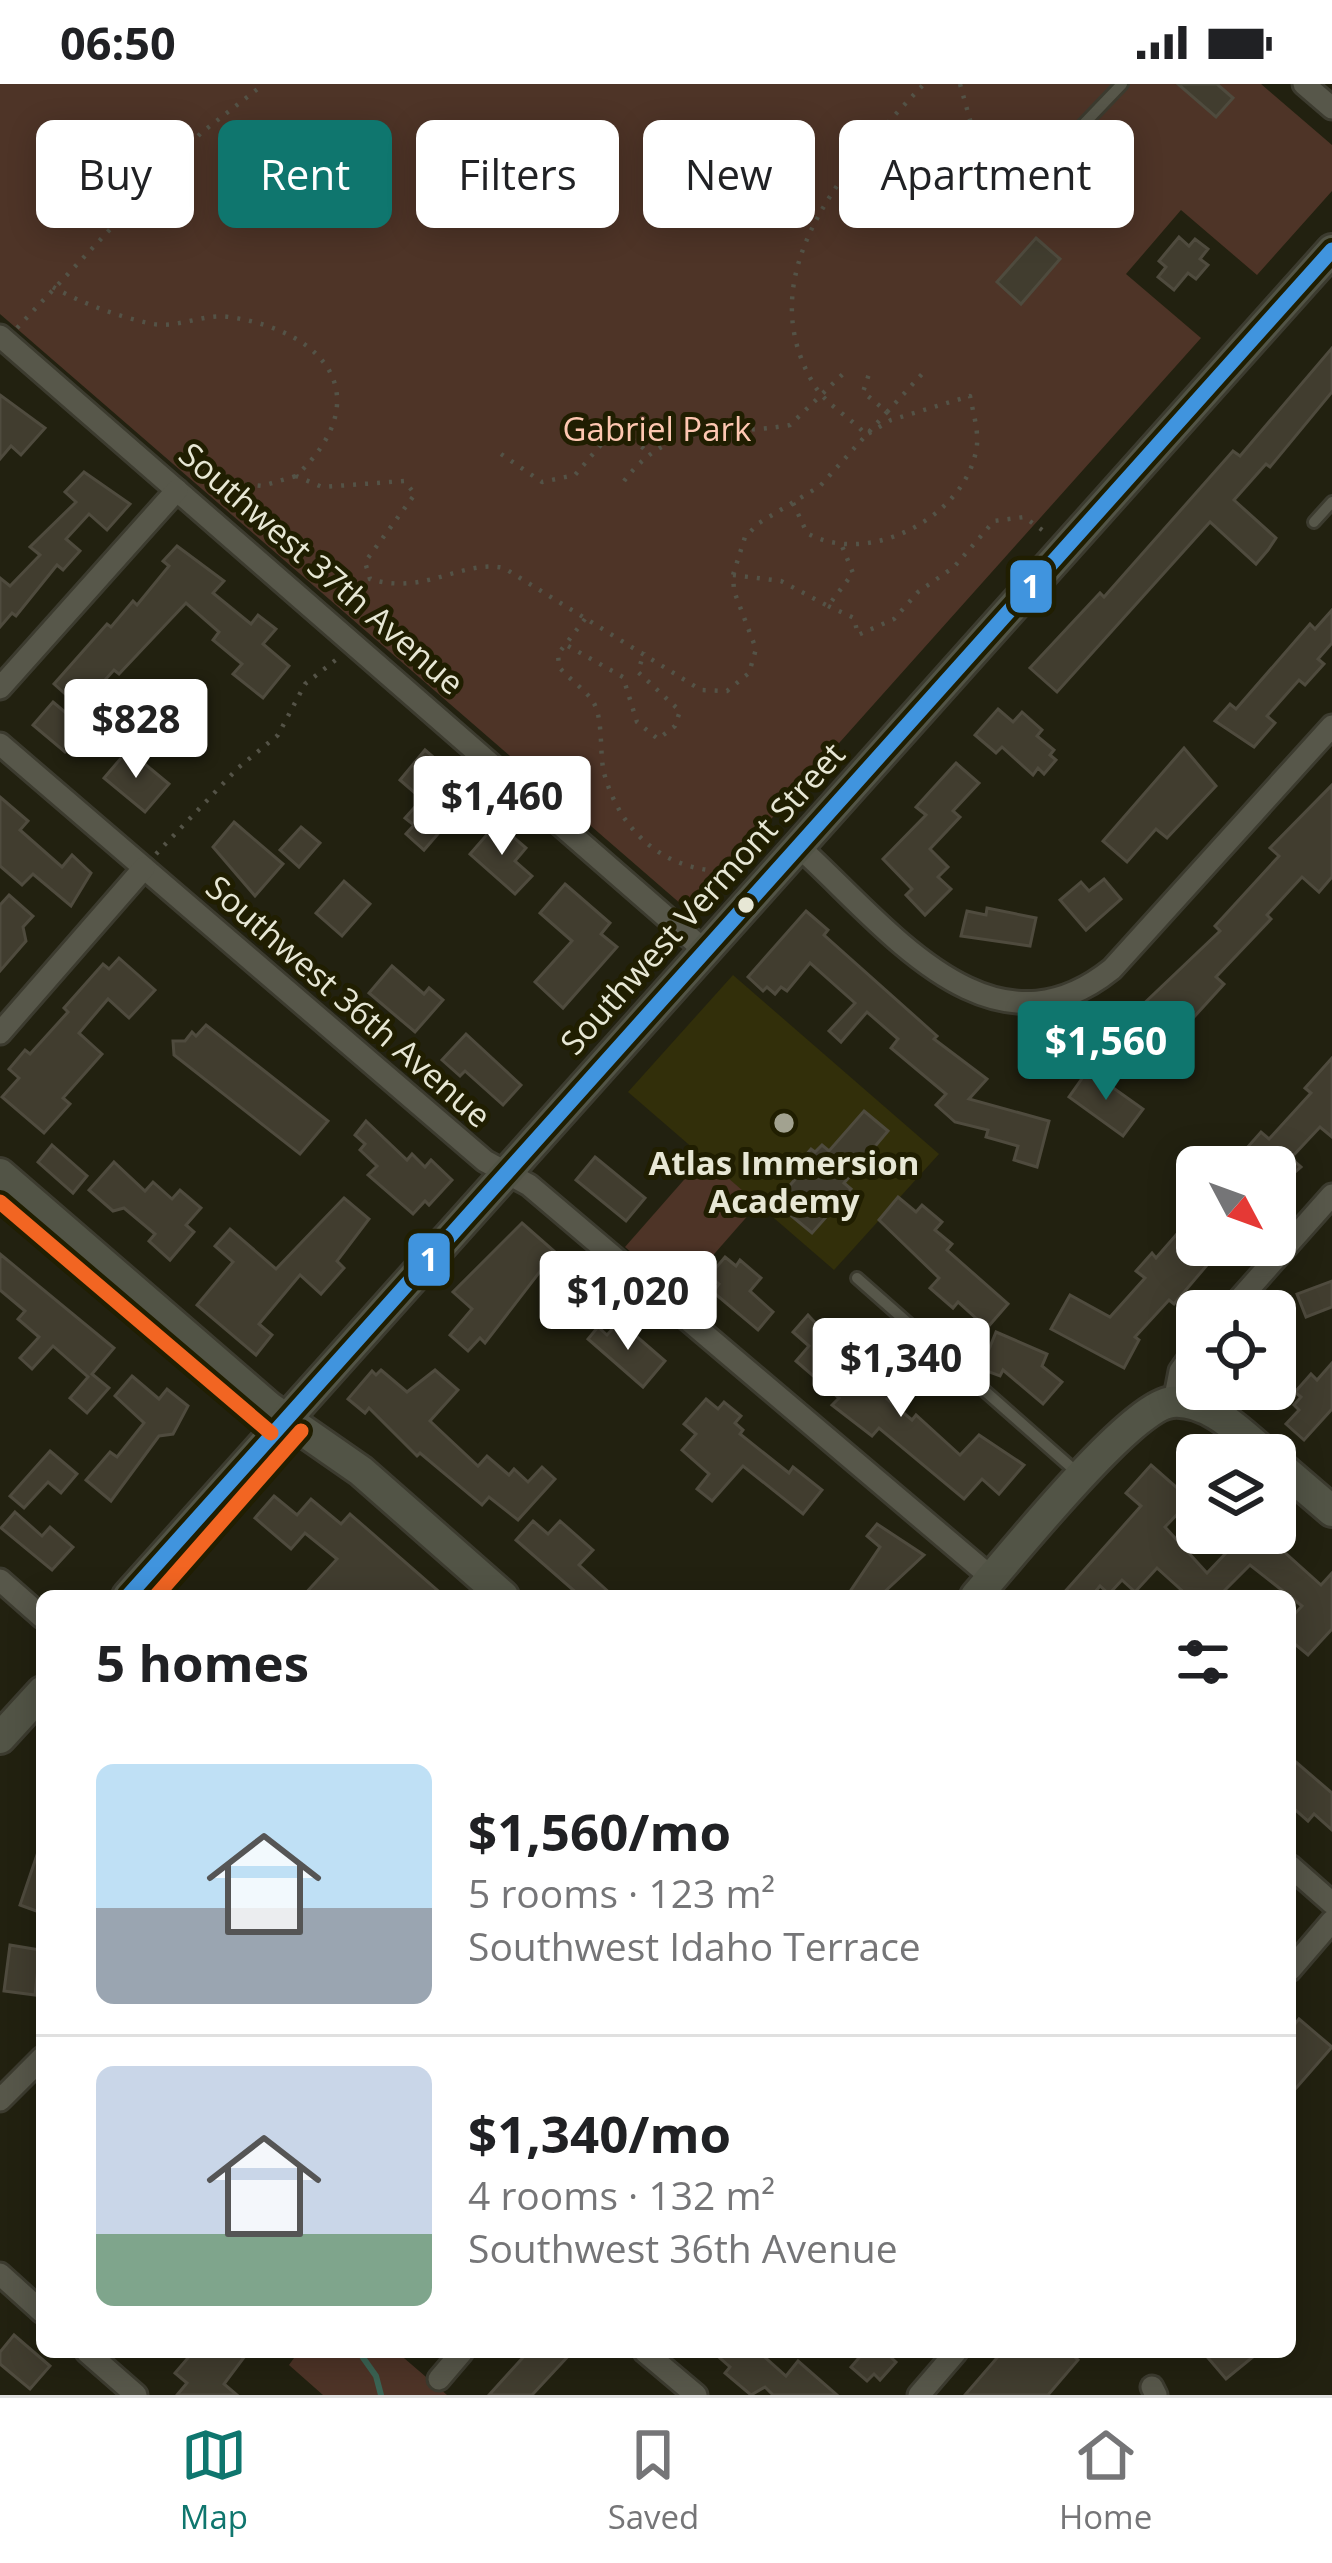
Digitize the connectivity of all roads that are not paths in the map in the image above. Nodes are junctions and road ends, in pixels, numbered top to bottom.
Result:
1 (1122, 84) edge
2 (1304, 84) edge
3 (1332, 108) edge
4 (1088, 120) edge
5 (1332, 250) edge
6 (2, 341) edge
7 (177, 490) junction
8 (1332, 502) edge
9 (1314, 522) dead end
10 (0, 688) edge
11 (1332, 726) edge
12 (0, 744) edge
13 (798, 846) junction
14 (144, 868) junction
15 (704, 950) junction
16 (0, 1033) edge
17 (504, 1172) junction
18 (0, 1174) edge
19 (1332, 1195) edge
20 (857, 1278) dead end
21 (1248, 1290) edge
22 (1176, 1392) edge
23 (1174, 1402) junction
24 (285, 1417) junction
25 (1241, 1434) edge
26 (1082, 1477) junction
27 (1296, 1480) edge
28 (1332, 1511) edge
29 (0, 1580) edge
30 (984, 1587) edge
31 (133, 1590) edge
32 (496, 1590) edge
33 (36, 1612) edge
34 (36, 1699) edge
35 (0, 1738) edge
36 (1296, 1871) edge
37 (1332, 1903) edge
38 (1332, 1921) edge
39 (1296, 1963) edge
40 (36, 2064) edge
41 (0, 2100) edge
42 (0, 2274) edge
43 (36, 2307) edge
44 (103, 2358) edge
45 (457, 2358) edge
46 (652, 2358) edge
47 (951, 2358) edge
48 (439, 2379) dead end
49 (136, 2395) edge
50 (696, 2395) edge
51 (919, 2395) edge

1 - 4 lane
2 - 3 street
5 - 13 main road, Southwest Vermont Street
6 - 7 street, Southwest 37th Avenue
7 - 10 street
7 - 15 street, Southwest 37th Avenue
8 - 9 lane
11 - 13 street
12 - 14 street, Southwest 36th Avenue
13 - 15 main road, Southwest Vermont Street
14 - 16 street
14 - 17 street, Southwest 36th Avenue
15 - 17 main road, Southwest Vermont Street
17 - 24 main road, Southwest Vermont Street
17 - 30 street, Southwest 36th Avenue
18 - 24 main road
19 - 21 street
20 - 26 lane
22 - 23 street
23 - 25 main road
23 - 26 main road
24 - 31 main road, Southwest Vermont Street
24 - 32 main road
26 - 30 main road
27 - 28 main road
29 - 33 street
34 - 35 main road
36 - 37 street
38 - 39 street
40 - 41 street
42 - 43 street
44 - 49 street
45 - 48 street
46 - 50 street
47 - 51 street

